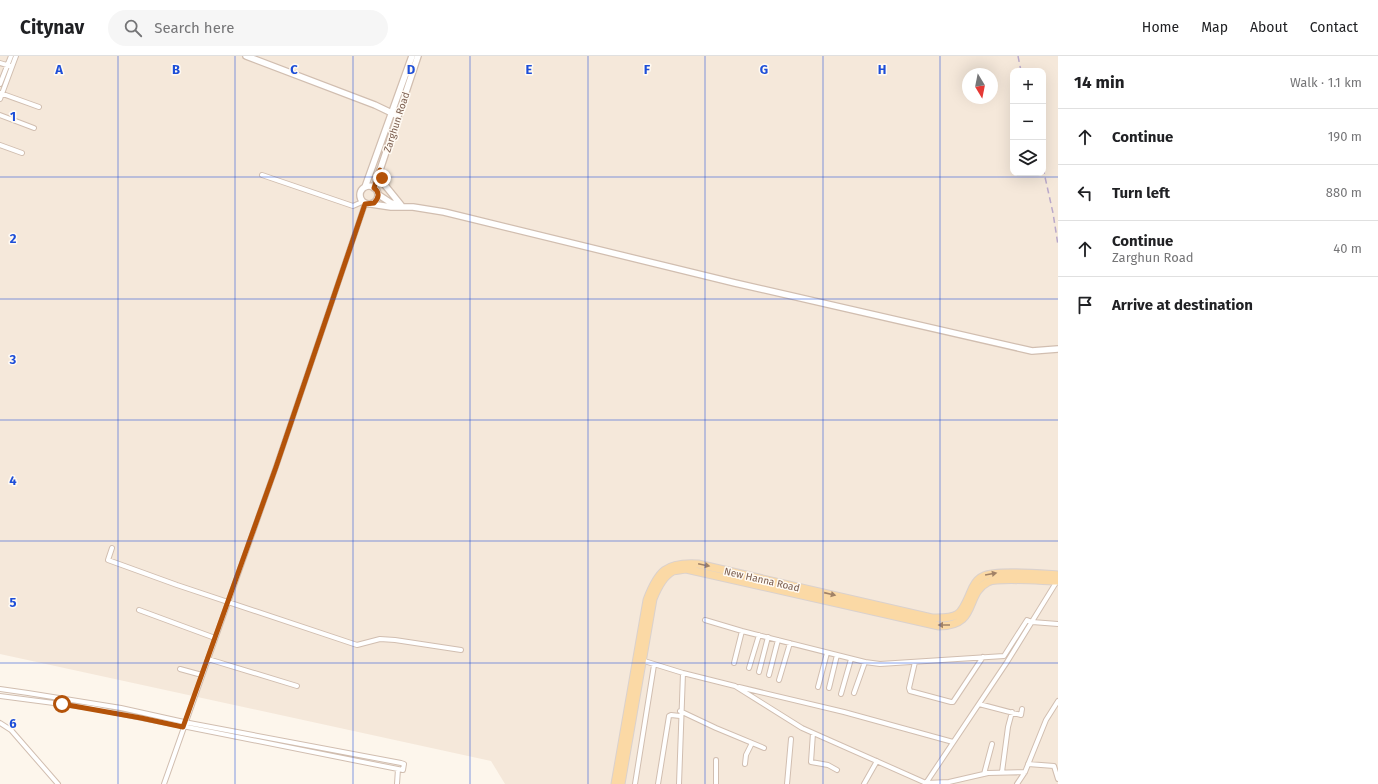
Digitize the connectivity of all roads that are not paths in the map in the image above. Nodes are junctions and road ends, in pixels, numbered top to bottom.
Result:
1 (11, 56) edge
2 (16, 56) edge
3 (246, 56) edge
4 (412, 56) edge
5 (418, 56) edge
6 (0, 63) edge
7 (10, 66) junction
8 (1, 86) edge
9 (1, 94) edge
10 (0, 99) edge
11 (39, 107) dead end
12 (0, 115) edge
13 (395, 115) junction
14 (34, 128) dead end
15 (0, 145) edge
16 (22, 153) dead end
17 (380, 170) junction
18 (262, 175) dead end
19 (365, 187) junction
20 (374, 188) junction
21 (378, 195) junction
22 (366, 204) junction
23 (402, 206) junction
24 (1058, 349) edge
25 (112, 548) dead end
26 (1058, 579) edge
27 (228, 602) junction
28 (139, 610) dead end
29 (705, 620) dead end
30 (1032, 622) junction
31 (1058, 624) edge
32 (742, 631) junction
33 (759, 635) junction
34 (768, 637) junction
35 (216, 638) junction
36 (778, 640) junction
37 (790, 643) junction
38 (461, 650) dead end
39 (827, 653) junction
40 (837, 655) junction
41 (983, 657) junction
42 (208, 659) junction
43 (851, 659) junction
44 (639, 660) junction
45 (864, 662) junction
46 (915, 662) junction
47 (734, 663) dead end
48 (654, 664) junction
49 (749, 668) dead end
50 (180, 669) dead end
51 (759, 672) dead end
52 (683, 673) junction
53 (202, 675) junction
54 (769, 675) dead end
55 (779, 680) dead end
56 (297, 686) dead end
57 (735, 686) junction
58 (818, 687) dead end
59 (829, 688) dead end
60 (0, 689) edge
61 (841, 694) dead end
62 (854, 694) dead end
63 (0, 696) edge
64 (1058, 701) edge
65 (979, 704) junction
66 (1022, 709) dead end
67 (680, 710) junction
68 (1012, 712) junction
69 (680, 716) junction
70 (185, 722) junction
71 (0, 723) edge
72 (183, 727) junction
73 (813, 733) junction
74 (791, 739) dead end
75 (953, 742) junction
76 (752, 743) junction
77 (992, 744) dead end
78 (764, 748) dead end
79 (716, 760) dead end
80 (877, 761) junction
81 (745, 764) dead end
82 (1028, 764) junction
83 (398, 769) junction
84 (837, 770) dead end
85 (1002, 772) junction
86 (1025, 772) junction
87 (984, 774) junction
88 (1058, 780) edge
89 (926, 783) edge
90 (58, 784) edge
91 (164, 784) edge
92 (397, 784) edge
93 (615, 784) edge
94 (621, 784) edge
95 (634, 784) edge
96 (658, 784) edge
97 (678, 784) edge
98 (716, 784) edge
99 (787, 784) edge
100 (864, 784) edge
101 (1017, 784) edge

1 - 7 street
2 - 7 street
3 - 13 street
4 - 13 street
5 - 13 street, Zarghun Road
6 - 7 street
7 - 8 street
8 - 9 street
9 - 10 street
9 - 11 street
12 - 14 street
13 - 17 street, Zarghun Road
13 - 19 street
15 - 16 street
17 - 20 street, Zarghun Road
17 - 23 street
18 - 22 street
19 - 20 street
19 - 22 street
20 - 21 street
21 - 22 street
21 - 23 street
22 - 23 street
22 - 27 street
23 - 24 street
25 - 27 street
26 - 30 street
26 - 44 main road, New Hanna Road
27 - 35 street
27 - 38 street
28 - 35 street
29 - 32 street
30 - 31 street
30 - 41 street
30 - 65 street
32 - 33 street
32 - 47 street
33 - 34 street
33 - 49 street
34 - 36 street
34 - 51 street
35 - 42 street
36 - 37 street
36 - 54 street
37 - 39 street
37 - 55 street
39 - 40 street
39 - 58 street
40 - 43 street
40 - 59 street
41 - 46 street
41 - 46 street
42 - 53 street
42 - 56 street
43 - 45 street
43 - 61 street
44 - 48 street
44 - 93 main road, New Hanna Road
44 - 94 main road, New Hanna Road
45 - 46 street
45 - 62 street
48 - 52 street
48 - 95 street
50 - 53 street
52 - 57 street
52 - 67 street
53 - 70 street
57 - 73 street
57 - 75 street
60 - 70 street
63 - 72 street
64 - 82 street
65 - 68 street
65 - 75 street
66 - 68 street
67 - 69 street
67 - 76 street
68 - 85 street
69 - 96 street
69 - 97 street
70 - 72 street
70 - 83 street
71 - 90 street
72 - 83 street
72 - 91 street
73 - 80 street
73 - 84 street
74 - 99 street
75 - 89 street
76 - 78 street
76 - 81 street
77 - 87 street
79 - 98 street
80 - 89 street
80 - 100 street
82 - 86 street
82 - 88 street
83 - 92 street
85 - 86 street
85 - 87 street
86 - 101 street
87 - 89 street

